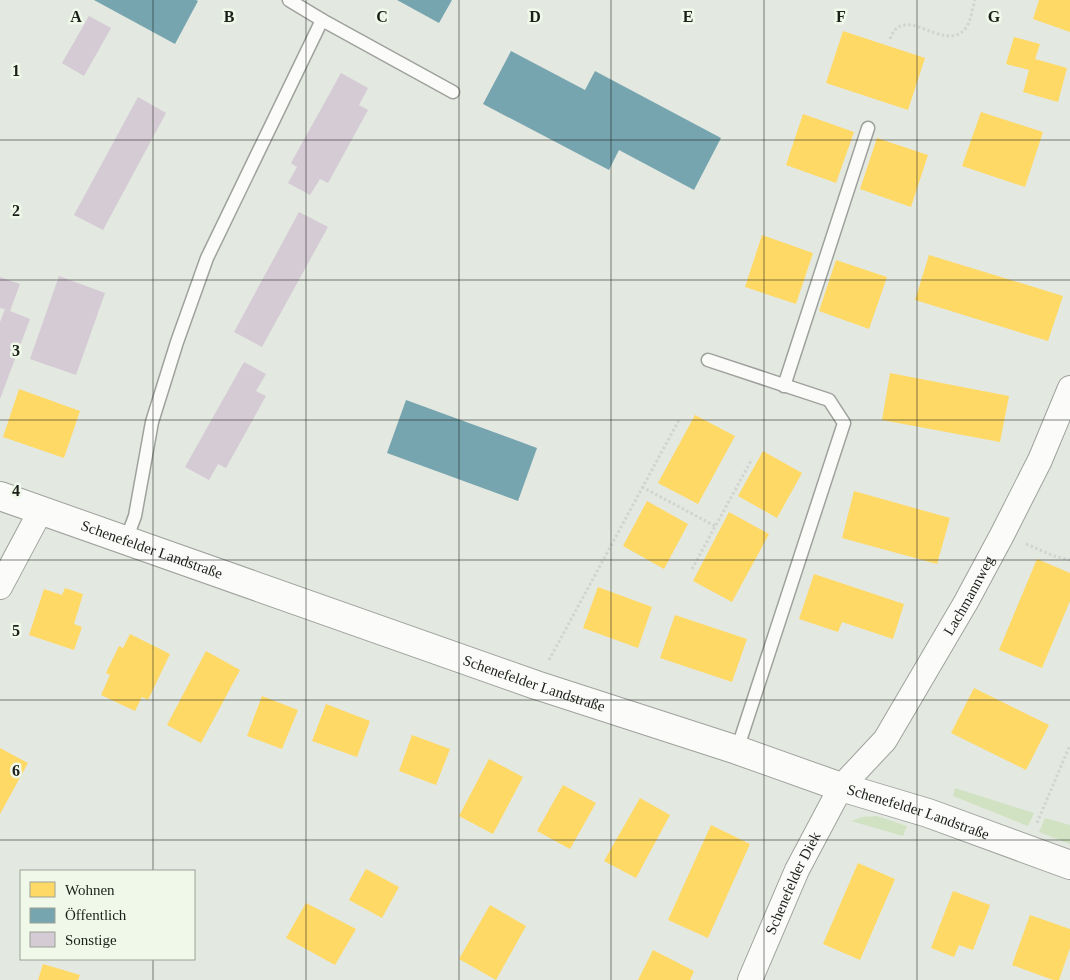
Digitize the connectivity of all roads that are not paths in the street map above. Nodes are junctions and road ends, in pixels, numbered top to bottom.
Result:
1 (289, 0) edge
2 (322, 20) junction
3 (453, 92) dead end
4 (868, 128) dead end
5 (708, 360) dead end
6 (784, 386) junction
7 (1070, 388) edge
8 (0, 496) edge
9 (41, 510) junction
10 (126, 540) junction
11 (0, 587) edge
12 (737, 750) junction
13 (841, 787) junction
14 (1070, 865) edge
15 (750, 980) edge

1 - 2 lane
2 - 3 lane
2 - 10 lane
4 - 6 lane
5 - 6 lane
6 - 12 lane
7 - 13 street, Lachmannweg
8 - 9 street, Schenefelder Landstraße
9 - 10 street, Schenefelder Landstraße
9 - 11 street
10 - 12 street, Schenefelder Landstraße
12 - 13 street, Schenefelder Landstraße
13 - 14 street, Schenefelder Landstraße
13 - 15 street, Schenefelder Diek

